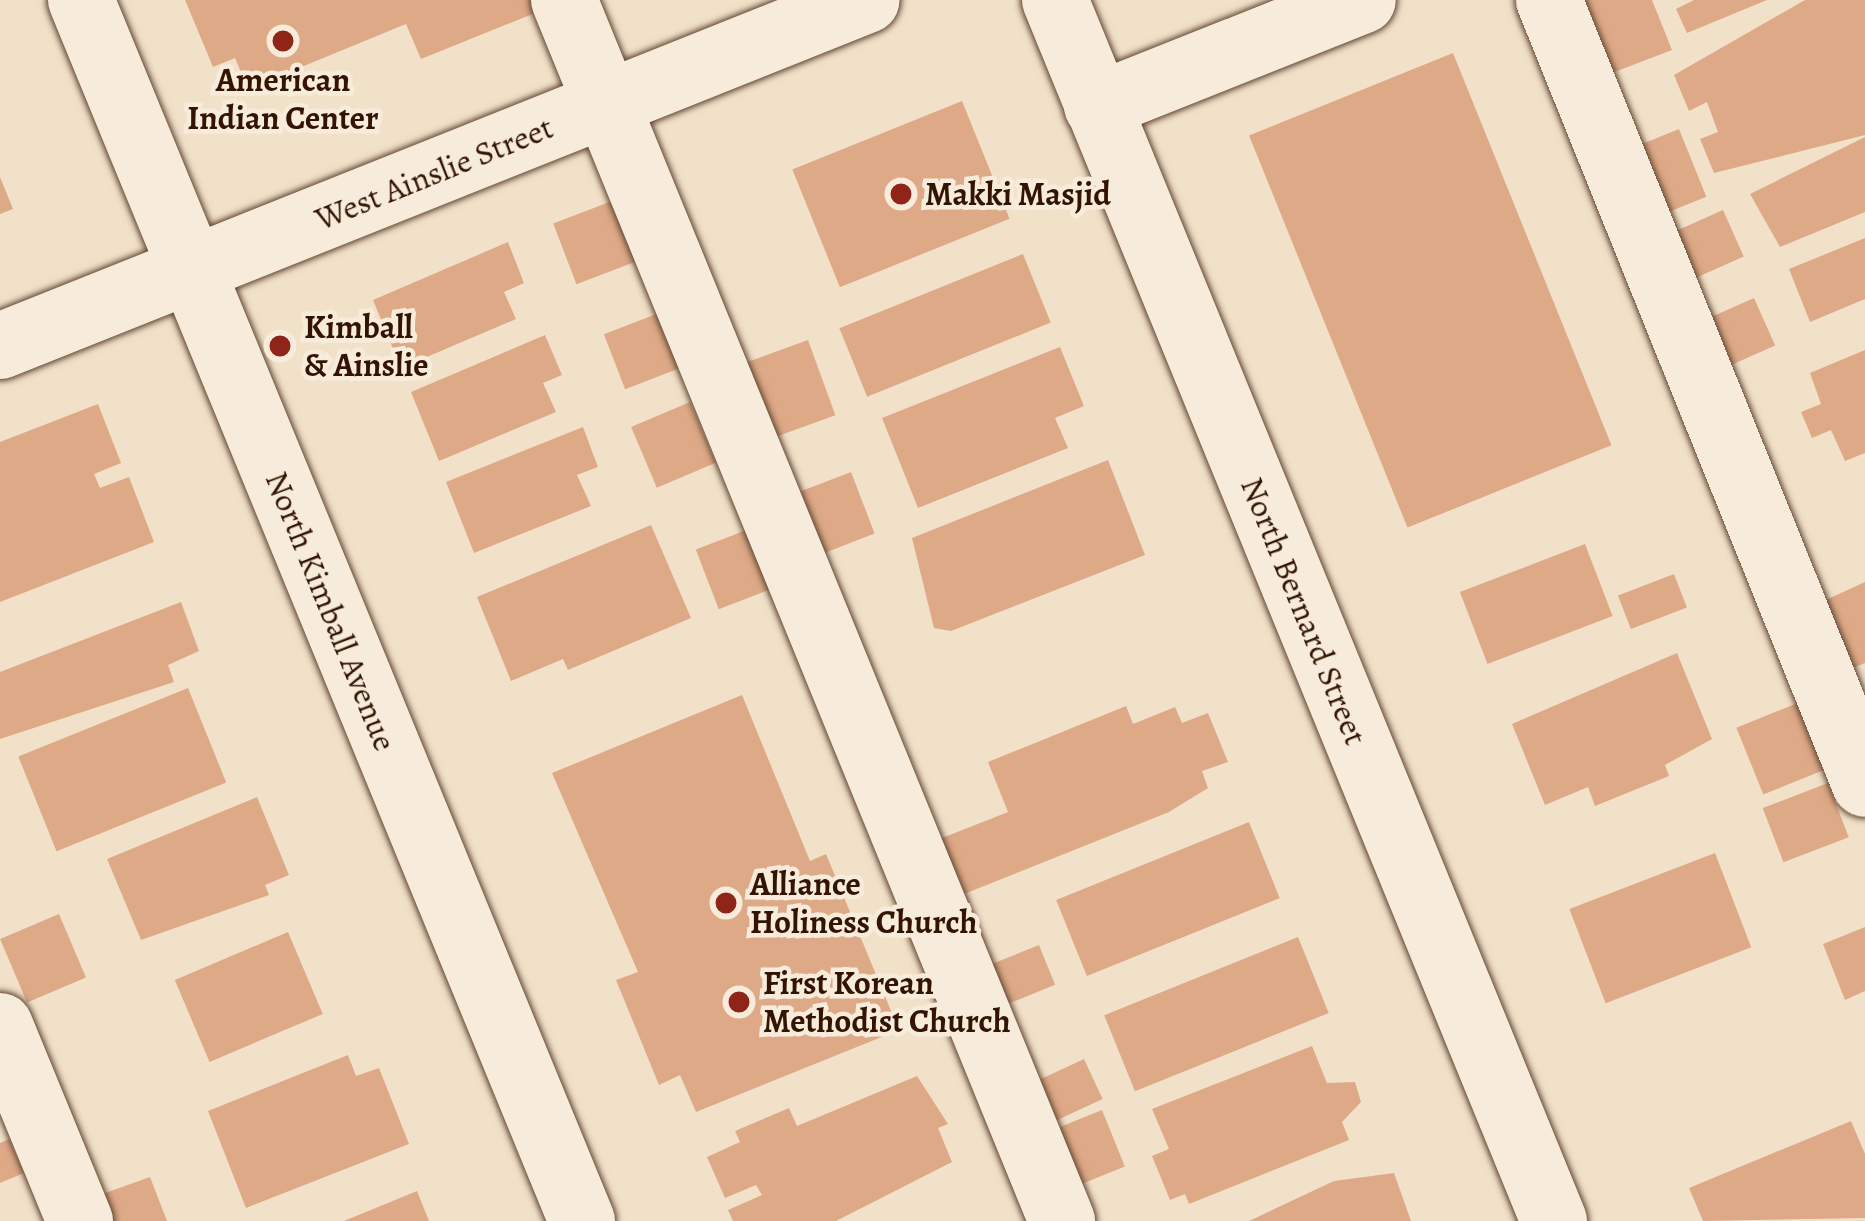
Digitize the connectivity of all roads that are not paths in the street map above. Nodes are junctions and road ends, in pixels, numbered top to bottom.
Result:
1 (81, 0) edge
2 (564, 0) edge
3 (867, 0) edge
4 (1055, 0) edge
5 (1363, 0) edge
6 (1549, 0) edge
7 (607, 104) junction
8 (1097, 106) junction
9 (191, 270) junction
10 (0, 346) edge
11 (1865, 784) edge
12 (0, 1026) edge
13 (80, 1221) edge
14 (582, 1221) edge
15 (1062, 1221) edge
16 (1554, 1221) edge

1 - 9 street, North Kimball Avenue
2 - 7 street
3 - 7 street, West Ainslie Street
4 - 8 street, North Bernard Street
5 - 8 street
6 - 11 street
7 - 9 street, West Ainslie Street
7 - 15 street
8 - 16 street, North Bernard Street
9 - 10 street, West Ainslie Street
9 - 14 street, North Kimball Avenue
12 - 13 street

